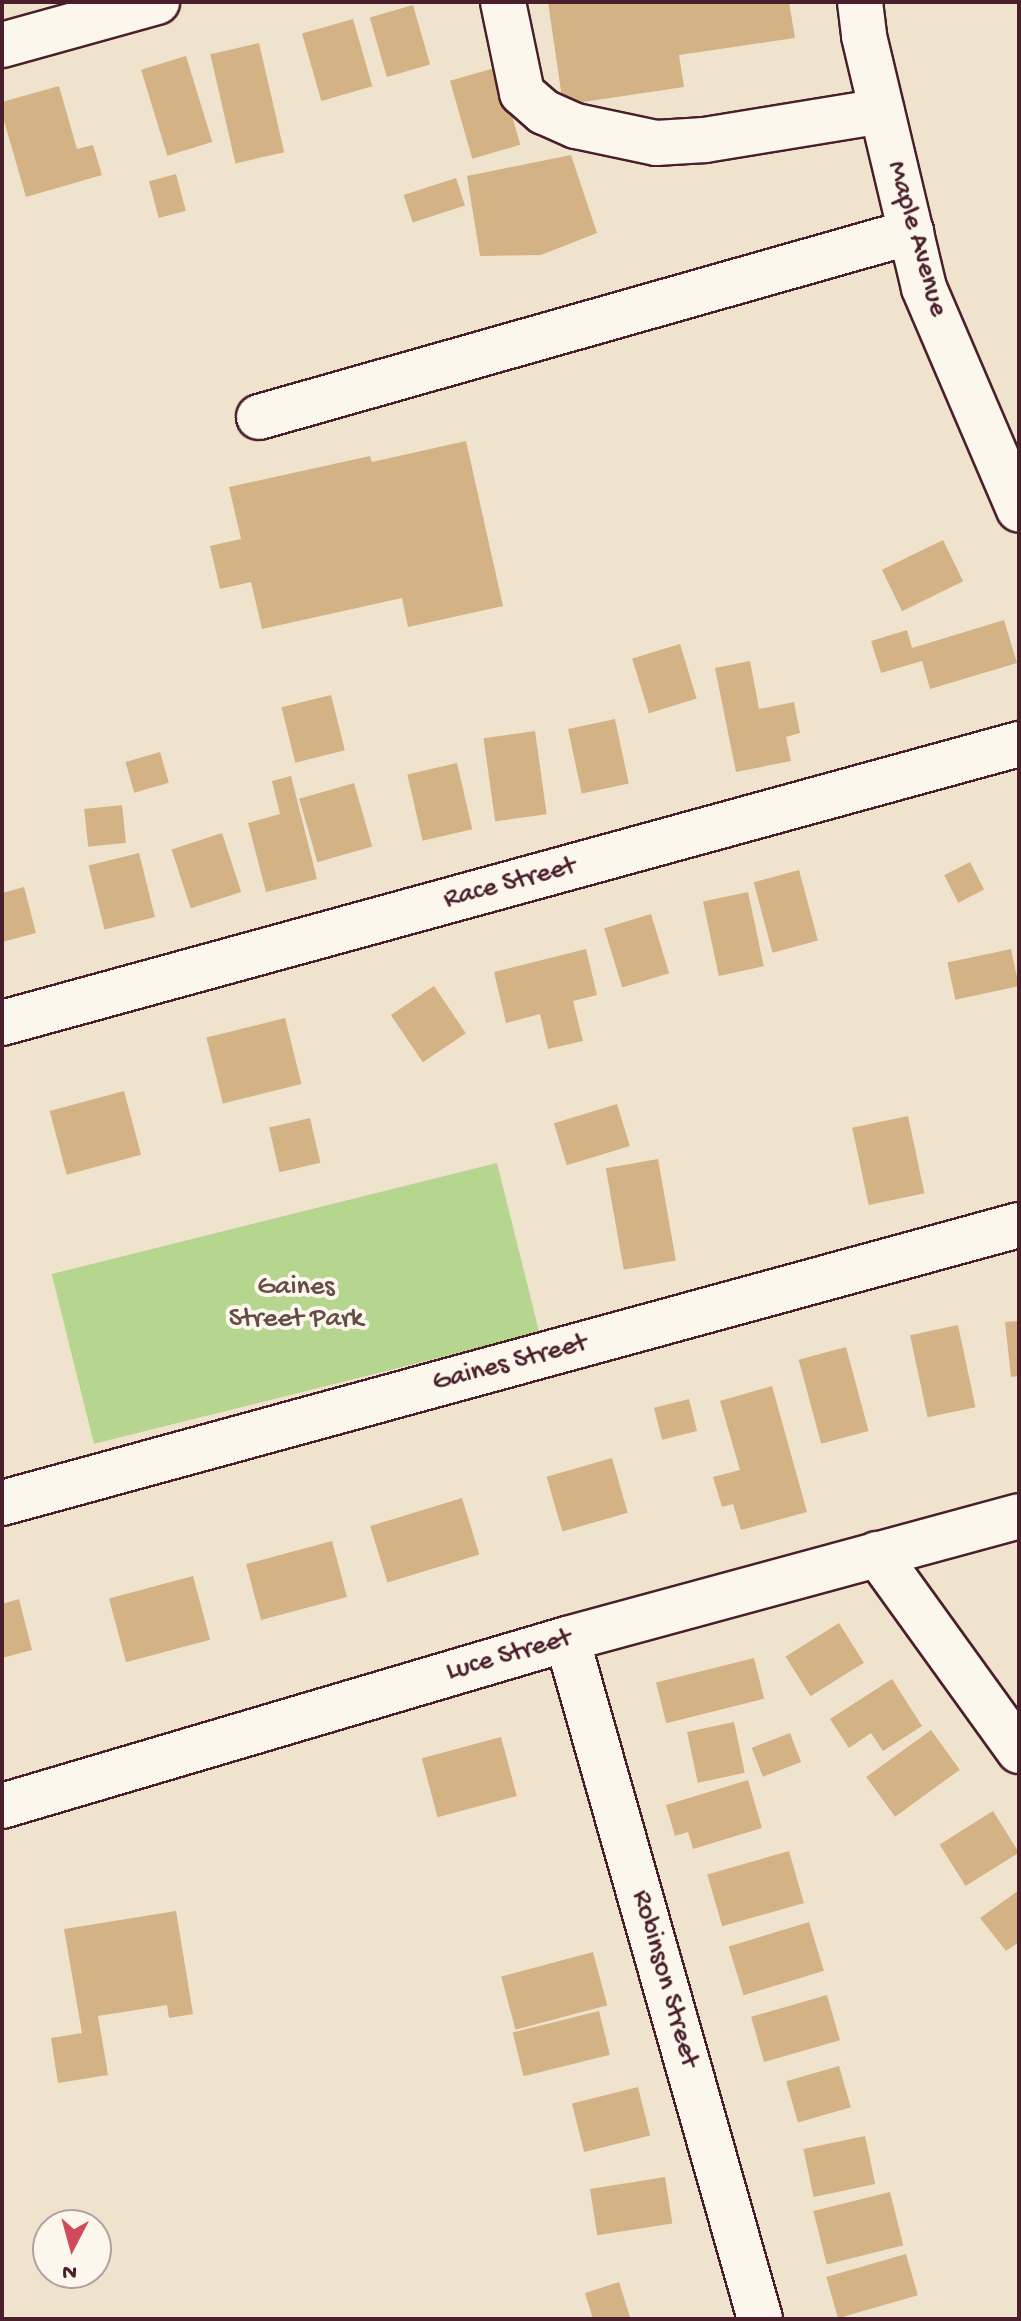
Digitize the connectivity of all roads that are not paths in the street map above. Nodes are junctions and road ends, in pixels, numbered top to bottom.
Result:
1 (157, 2) edge
2 (503, 2) edge
3 (860, 2) edge
4 (2, 45) edge
5 (882, 111) junction
6 (911, 232) junction
7 (259, 417) dead end
8 (1016, 499) edge
9 (1019, 744) edge
10 (2, 1023) edge
11 (1019, 1225) edge
12 (2, 1503) edge
13 (1019, 1516) edge
14 (877, 1554) junction
15 (567, 1639) junction
16 (1019, 1751) edge
17 (2, 1806) edge
18 (760, 2319) edge

1 - 4 street
2 - 5 street
3 - 5 street, Maple Avenue
5 - 6 street, Maple Avenue
6 - 7 street
6 - 8 street, Maple Avenue
9 - 10 street, Race Street
11 - 12 street, Gaines Street
13 - 14 street, Luce Street
14 - 15 street, Luce Street
14 - 16 street
15 - 17 street, Luce Street
15 - 18 street, Robinson Street

